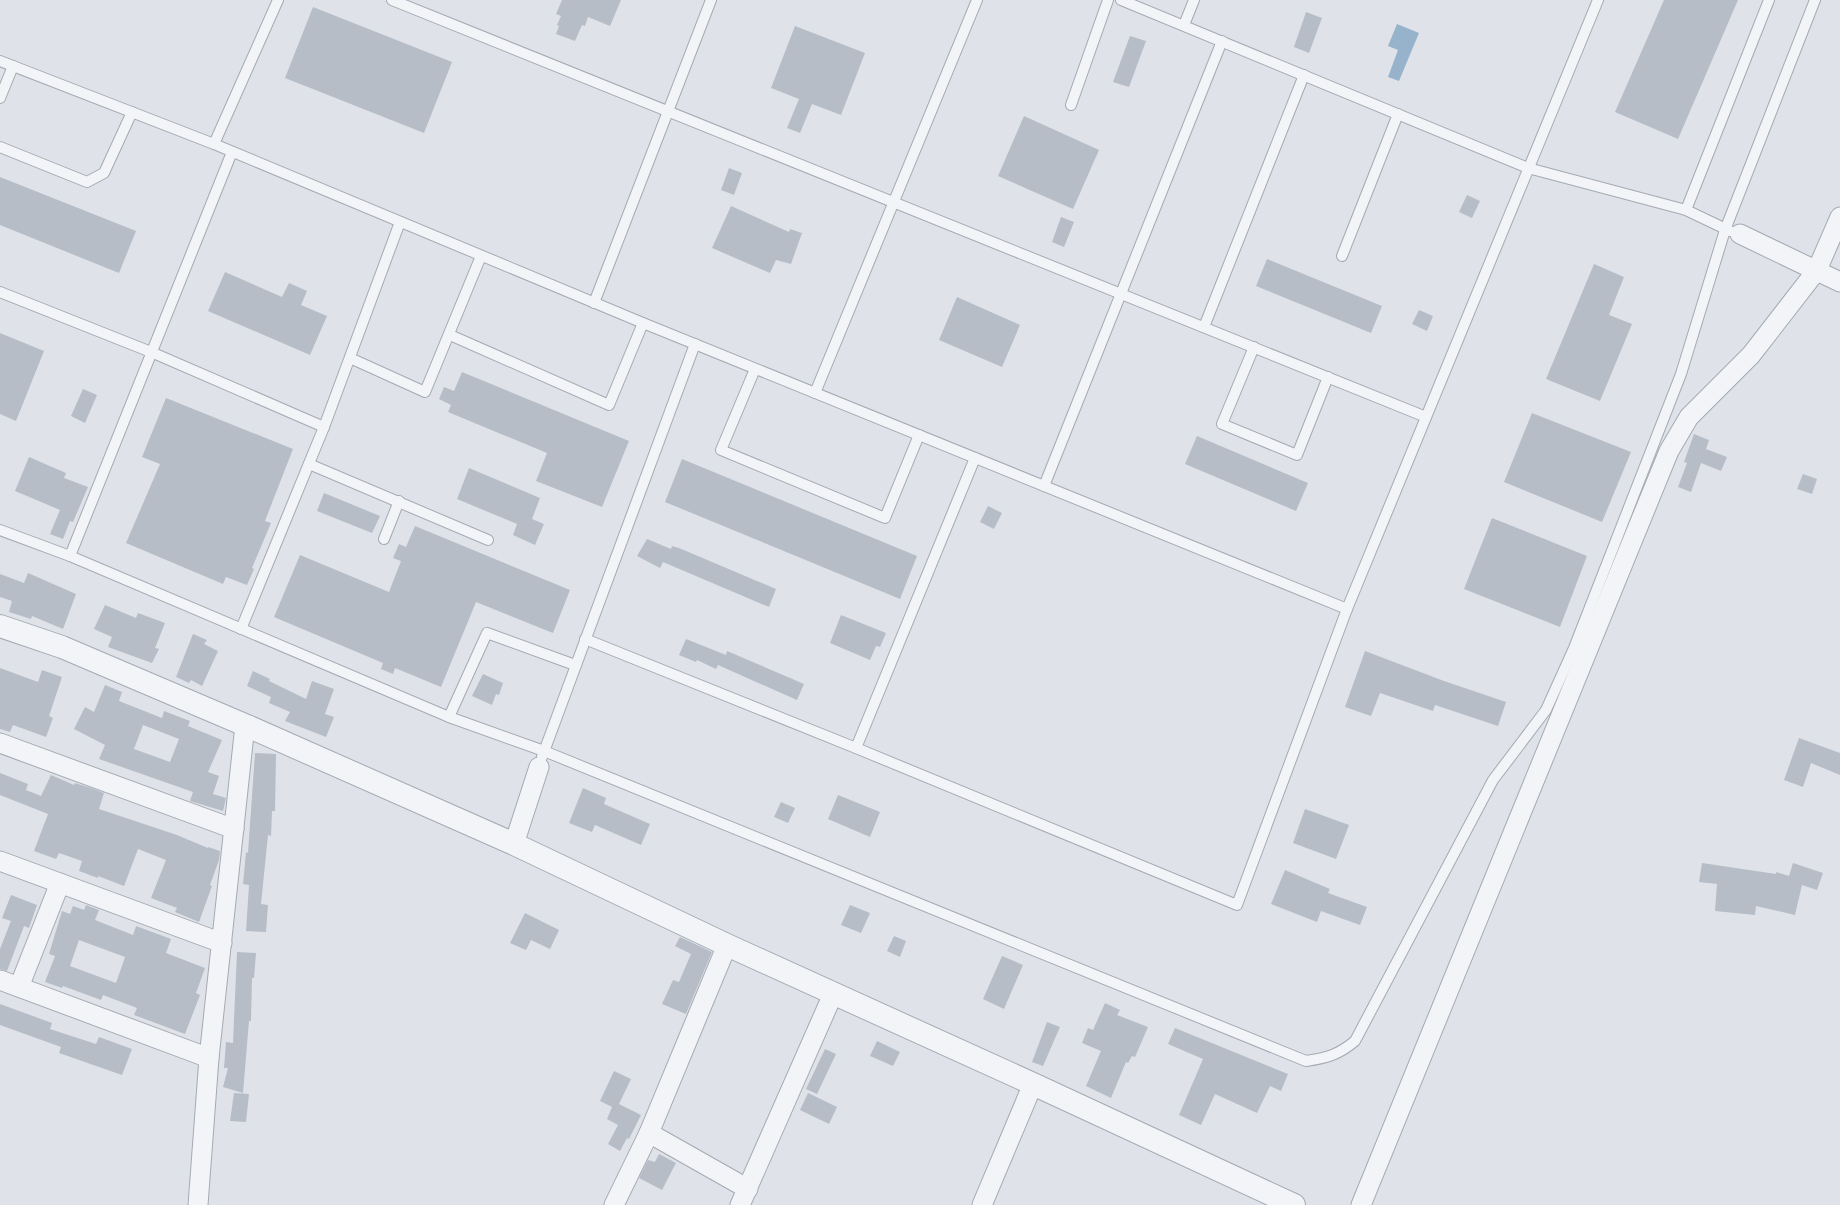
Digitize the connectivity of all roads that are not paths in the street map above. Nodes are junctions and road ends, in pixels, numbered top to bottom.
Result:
1 (278, 0) edge
2 (392, 0) edge
3 (712, 0) edge
4 (977, 0) edge
5 (1108, 0) edge
6 (1121, 0) edge
7 (1194, 0) edge
8 (1598, 0) edge
9 (1769, 0) edge
10 (1815, 0) edge
11 (1184, 25) junction
12 (1222, 41) junction
13 (0, 61) edge
14 (13, 66) junction
15 (1304, 75) junction
16 (0, 98) edge
17 (1071, 105) dead end
18 (667, 111) junction
19 (132, 112) junction
20 (1398, 114) junction
21 (214, 144) junction
22 (0, 146) edge
23 (232, 152) junction
24 (1528, 168) junction
25 (893, 202) junction
26 (1686, 210) junction
27 (1840, 217) edge
28 (400, 222) junction
29 (1732, 232) junction
30 (481, 256) junction
31 (1342, 256) dead end
32 (1817, 270) junction
33 (1840, 282) edge
34 (0, 292) edge
35 (1121, 294) junction
36 (594, 303) junction
37 (643, 323) junction
38 (1204, 327) junction
39 (450, 335) junction
40 (695, 344) junction
41 (1254, 347) junction
42 (151, 352) junction
43 (350, 358) junction
44 (755, 369) junction
45 (1328, 377) junction
46 (815, 393) junction
47 (1426, 417) junction
48 (324, 427) junction
49 (919, 435) junction
50 (975, 458) junction
51 (309, 464) junction
52 (1044, 486) junction
53 (399, 501) junction
54 (0, 530) edge
55 (384, 539) dead end
56 (488, 540) dead end
57 (70, 556) junction
58 (1348, 609) junction
59 (0, 626) edge
60 (241, 629) junction
61 (585, 639) junction
62 (575, 665) junction
63 (449, 717) junction
64 (245, 725) junction
65 (0, 743) edge
66 (856, 748) junction
67 (541, 759) junction
68 (234, 829) junction
69 (514, 844) junction
70 (0, 861) edge
71 (60, 883) junction
72 (222, 944) junction
73 (727, 945) junction
74 (0, 980) edge
75 (19, 987) junction
76 (833, 994) junction
77 (210, 1058) junction
78 (1033, 1084) junction
79 (649, 1133) junction
80 (744, 1197) edge
81 (198, 1205) edge
82 (614, 1205) edge
83 (982, 1205) edge
84 (1294, 1205) edge
85 (1361, 1205) edge

1 - 21 lane
2 - 18 lane
3 - 18 lane
4 - 25 lane
5 - 17 lane
6 - 11 lane
7 - 11 lane
8 - 24 lane
9 - 26 lane
10 - 29 lane
11 - 12 lane
12 - 15 lane
12 - 35 lane
13 - 14 lane
14 - 16 lane
14 - 19 lane
15 - 20 lane
15 - 38 lane
18 - 25 lane
18 - 36 lane
19 - 21 lane
19 - 22 lane
20 - 24 lane
20 - 31 lane
21 - 23 lane
23 - 28 lane
23 - 42 lane
24 - 26 lane
24 - 47 lane
25 - 35 lane
25 - 46 lane
26 - 29 lane
27 - 32 street
28 - 30 lane
28 - 43 lane
29 - 32 street
29 - 67 lane
30 - 36 lane
30 - 39 lane
32 - 33 street
32 - 85 street
34 - 42 lane
35 - 38 lane
35 - 52 lane
36 - 37 lane
37 - 39 lane
37 - 40 lane
38 - 41 lane
39 - 43 lane
40 - 44 lane
40 - 61 lane
41 - 45 lane
41 - 45 lane
42 - 48 lane
42 - 57 lane
43 - 48 lane
44 - 46 lane
44 - 49 lane
45 - 47 lane
46 - 49 lane
47 - 58 lane
48 - 51 lane
49 - 50 lane
50 - 52 lane
50 - 66 lane
51 - 53 lane
51 - 60 lane
52 - 58 lane
53 - 55 lane
53 - 56 lane
54 - 57 lane
57 - 60 lane
58 - 66 lane
59 - 64 street
60 - 63 lane
61 - 62 lane
61 - 66 lane
62 - 63 lane
62 - 67 lane
63 - 67 lane
64 - 68 street
64 - 69 street
65 - 68 street
67 - 69 street
68 - 72 street
69 - 73 street
70 - 71 street
71 - 72 street
71 - 75 street
72 - 77 street
73 - 76 street
73 - 79 street
74 - 75 street
75 - 77 street
76 - 78 street
76 - 80 street
77 - 81 street
78 - 83 street
78 - 84 street
79 - 80 street
79 - 82 street

